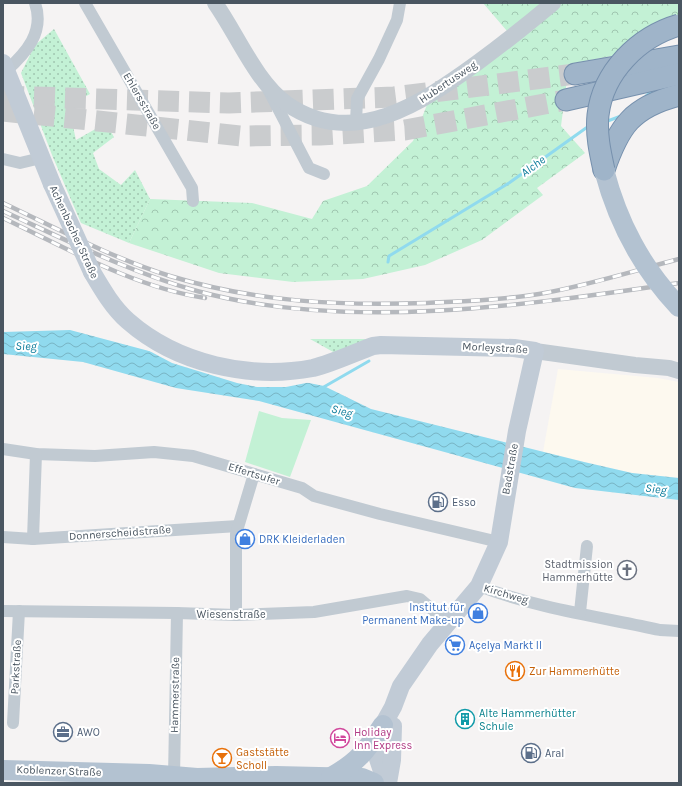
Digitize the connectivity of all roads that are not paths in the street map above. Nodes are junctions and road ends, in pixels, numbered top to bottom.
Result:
1 (36, 3) edge
2 (85, 3) edge
3 (215, 3) edge
4 (400, 3) edge
5 (553, 3) edge
6 (679, 25) edge
7 (679, 56) edge
8 (4, 67) edge
9 (575, 74) tunnel mouth
10 (679, 74) edge
11 (266, 85) junction
12 (679, 95) edge
13 (566, 100) tunnel mouth
14 (356, 123) junction
15 (41, 158) junction
16 (3, 159) edge
17 (604, 170) junction
18 (324, 174) dead end
19 (194, 201) dead end
20 (679, 307) edge
21 (535, 351) junction
22 (309, 368) joint
23 (679, 371) edge
24 (3, 448) edge
25 (36, 454) junction
26 (254, 474) junction
27 (238, 526) junction
28 (3, 537) edge
29 (33, 539) junction
30 (499, 542) junction
31 (587, 546) dead end
32 (479, 586) junction
33 (3, 611) edge
34 (19, 612) junction
35 (580, 612) junction
36 (177, 613) junction
37 (236, 615) junction
38 (448, 623) junction
39 (679, 631) edge
40 (393, 707) junction
41 (13, 723) dead end
42 (383, 725) junction
43 (4, 770) edge
44 (331, 777) junction
45 (174, 780) edge
46 (374, 783) edge
47 (387, 783) edge

1 - 8 street
2 - 19 street, Ehlersstraße
3 - 11 street, Hubertusweg
4 - 14 street
5 - 14 street, Hubertusweg
6 - 17 highway, bridge
7 - 9 highway
8 - 15 main road, Achenbacher Straße
10 - 13 highway
11 - 14 street, Hubertusweg
11 - 18 street, Hubertusweg
12 - 17 highway
15 - 16 street
15 - 22 main road, Achenbacher Straße, bridge
17 - 20 main road, bridge
21 - 22 main road, Morleystraße
21 - 23 street, Morleystraße
21 - 30 main road, Badstraße
24 - 25 street, Effertsufer
25 - 26 street, Effertsufer
25 - 29 street
26 - 27 street
26 - 30 street, Effertsufer
27 - 29 street, Donnerscheidstraße
27 - 37 street
28 - 29 street, Donnerscheidstraße
30 - 32 main road, Badstraße
31 - 35 street
32 - 35 street, Kirchweg
32 - 38 main road, Kirchweg
33 - 34 street, Wiesenstraße
34 - 36 street, Wiesenstraße
34 - 41 street, Parkstraße
35 - 39 street, Kirchweg
36 - 37 street, Wiesenstraße
36 - 45 street, Hammerstraße
37 - 38 street, Wiesenstraße
38 - 40 main road, Kirchweg
40 - 42 main road, Kirchweg
40 - 47 main road, Kirchweg
42 - 44 main road
42 - 47 main road, Kirchweg
43 - 45 main road, Koblenzer Straße
44 - 45 main road, Koblenzer Straße
44 - 46 main road, Koblenzer Straße

